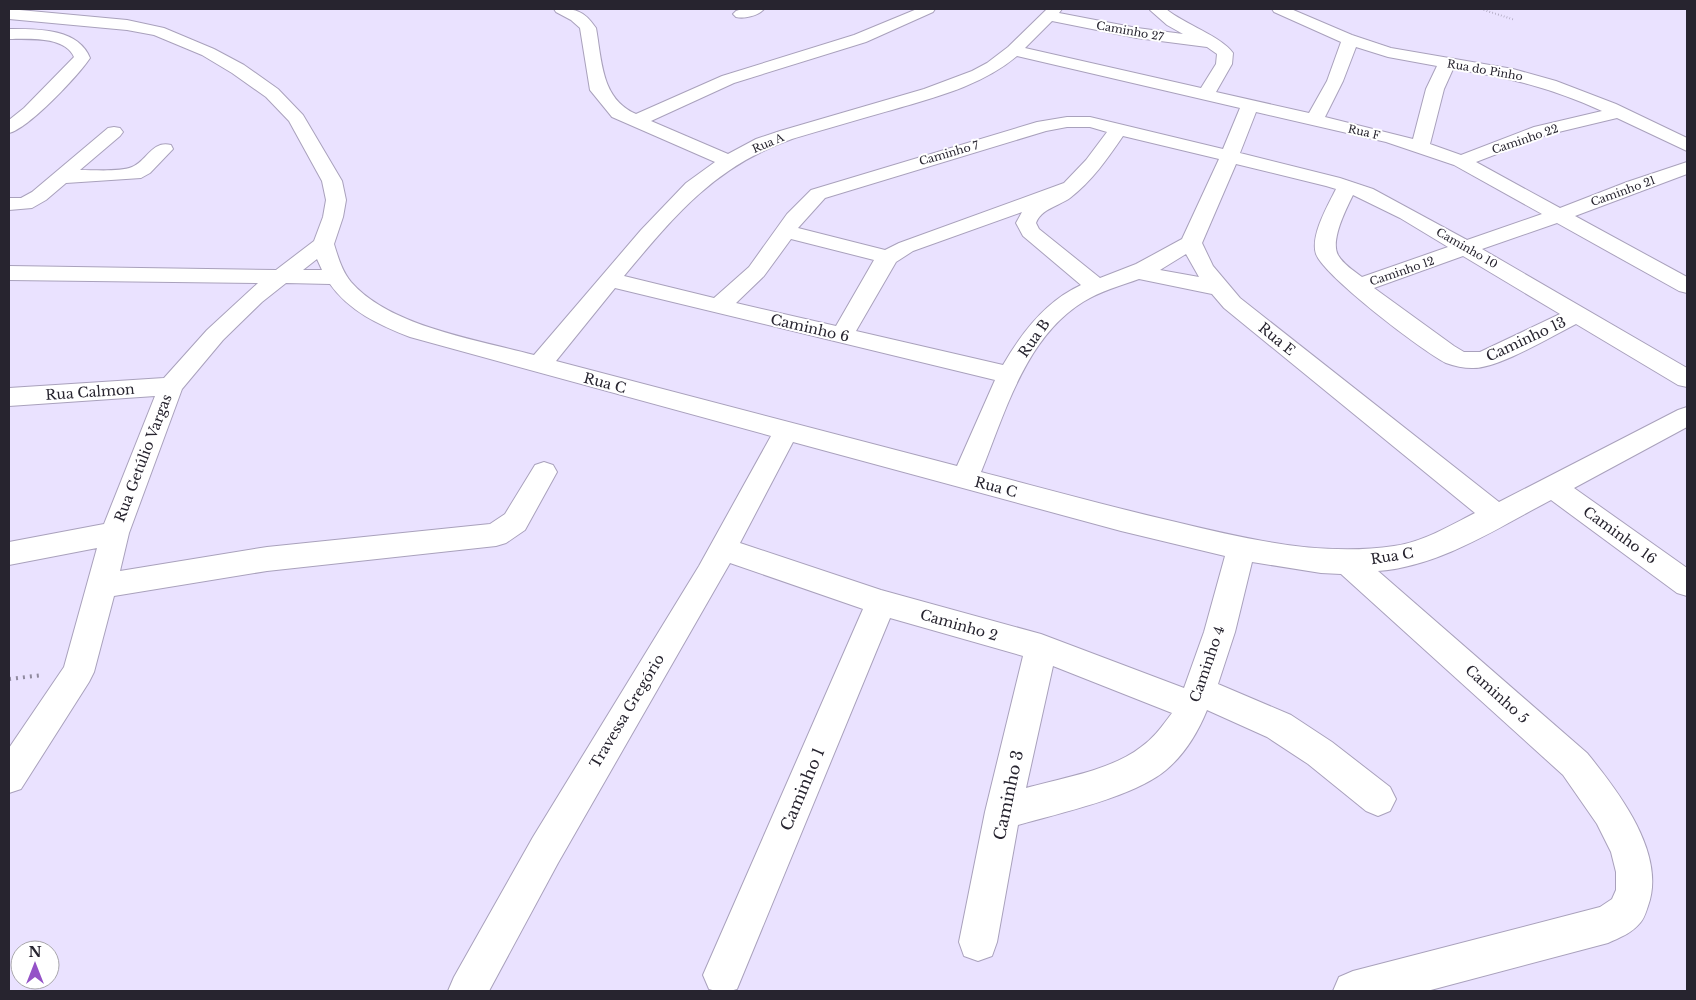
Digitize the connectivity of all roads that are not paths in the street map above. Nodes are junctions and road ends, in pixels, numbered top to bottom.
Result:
1 (561, 9) edge
2 (756, 9) edge
3 (928, 9) edge
4 (1158, 9) edge
5 (1286, 10) edge
6 (1052, 12) edge
7 (9, 14) edge
8 (741, 14) dead end
9 (1137, 33) junction
10 (9, 34) edge
11 (1350, 40) junction
12 (1211, 43) junction
13 (1014, 50) junction
14 (1447, 63) junction
15 (1206, 95) junction
16 (1250, 105) junction
17 (1619, 112) junction
18 (1315, 120) junction
19 (636, 121) junction
20 (9, 128) edge
21 (1119, 128) junction
22 (114, 132) dead end
23 (1687, 145) edge
24 (1420, 146) junction
25 (164, 149) dead end
26 (1230, 156) junction
27 (729, 161) junction
28 (1461, 161) junction
29 (1687, 168) edge
30 (63, 177) junction
31 (1347, 186) junction
32 (1071, 187) junction
33 (9, 204) edge
34 (1559, 216) junction
35 (785, 231) junction
36 (1191, 242) junction
37 (323, 244) junction
38 (1468, 248) junction
39 (888, 257) junction
40 (1687, 267) edge
41 (1138, 272) junction
42 (9, 273) edge
43 (280, 275) junction
44 (1666, 275) junction
45 (614, 276) junction
46 (336, 277) junction
47 (1095, 285) junction
48 (1358, 286) junction
49 (1687, 286) edge
50 (1218, 288) junction
51 (723, 302) junction
52 (1578, 314) junction
53 (842, 336) junction
54 (539, 365) junction
55 (1009, 375) junction
56 (1687, 379) edge
57 (171, 386) junction
58 (9, 397) edge
59 (1687, 416) edge
60 (786, 431) junction
61 (544, 472) dead end
62 (965, 479) junction
63 (1553, 487) junction
64 (1496, 516) junction
65 (115, 533) junction
66 (723, 549) junction
67 (1241, 549) junction
68 (9, 553) edge
69 (1348, 562) junction
70 (1687, 584) edge
71 (102, 586) junction
72 (881, 603) junction
73 (1040, 648) junction
74 (1196, 699) junction
75 (9, 777) edge
76 (1378, 799) dead end
77 (1003, 812) junction
78 (978, 942) dead end
79 (723, 975) dead end
80 (468, 991) edge
81 (1353, 991) edge

1 - 19 street
2 - 8 street
3 - 19 street
4 - 9 street
4 - 12 street
5 - 11 street, Rua do Pinho
6 - 9 street, Caminho 27
6 - 13 street, Rua A
7 - 37 street
9 - 12 street, Caminho 27
10 - 20 street
11 - 14 street, Rua do Pinho
11 - 18 street
12 - 15 street
13 - 15 street, Rua F
13 - 27 street, Rua A
14 - 17 street, Rua do Pinho
14 - 24 street
15 - 16 street, Rua F
16 - 18 street, Rua F
16 - 26 street
17 - 23 street, Rua do Pinho
17 - 28 street, Caminho 22
18 - 24 street, Rua F
19 - 27 street
21 - 26 street, Caminho 7
21 - 32 street
21 - 35 street, Caminho 7
22 - 30 street
24 - 28 street, Rua F
25 - 30 street
26 - 31 street, Caminho 10
26 - 36 street
27 - 45 street, Rua A
28 - 34 street, Rua F
29 - 34 street, Caminho 21
30 - 33 street
31 - 38 street, Caminho 10
31 - 48 street, Caminho 13
32 - 39 street
32 - 47 street
34 - 38 street, Caminho 12
34 - 44 street, Rua F
35 - 39 street
35 - 51 street, Caminho 7
36 - 41 street, Rua B
36 - 50 street, Rua E
37 - 43 street, Rua Getúlio Vargas
37 - 46 street, Rua C
38 - 48 street, Caminho 12
38 - 52 street, Caminho 10
39 - 53 street
40 - 44 street
41 - 47 street, Rua B
41 - 50 street
42 - 43 street
43 - 46 street
43 - 57 street, Rua Getúlio Vargas
44 - 49 street, Rua F
45 - 51 street, Caminho 6
45 - 54 street, Rua A
46 - 54 street, Rua C
47 - 55 street, Rua B
48 - 52 street, Caminho 13
50 - 64 street, Rua E
51 - 53 street, Caminho 6
52 - 56 street, Caminho 10
53 - 55 street, Caminho 6
54 - 60 street, Rua C
55 - 62 street, Rua B
57 - 58 street, Rua Calmon
57 - 65 street, Rua Getúlio Vargas
59 - 63 street, Rua C
60 - 62 street, Rua C
60 - 66 street, Travessa Gregório
61 - 71 street
62 - 67 street, Rua C
63 - 64 street, Rua C
63 - 70 street, Caminho 16
64 - 69 street, Rua C
65 - 68 street
65 - 71 street, Rua Getúlio Vargas
66 - 72 street, Caminho 2
66 - 80 street, Travessa Gregório
67 - 69 street, Rua C
67 - 74 street, Caminho 4
69 - 81 street, Caminho 5
71 - 75 street, Rua Getúlio Vargas
72 - 73 street, Caminho 2
72 - 79 street, Caminho 1
73 - 74 street, Caminho 2
73 - 77 street, Caminho 3
74 - 76 street, Caminho 2
74 - 77 street, Caminho 4
77 - 78 street, Caminho 3

